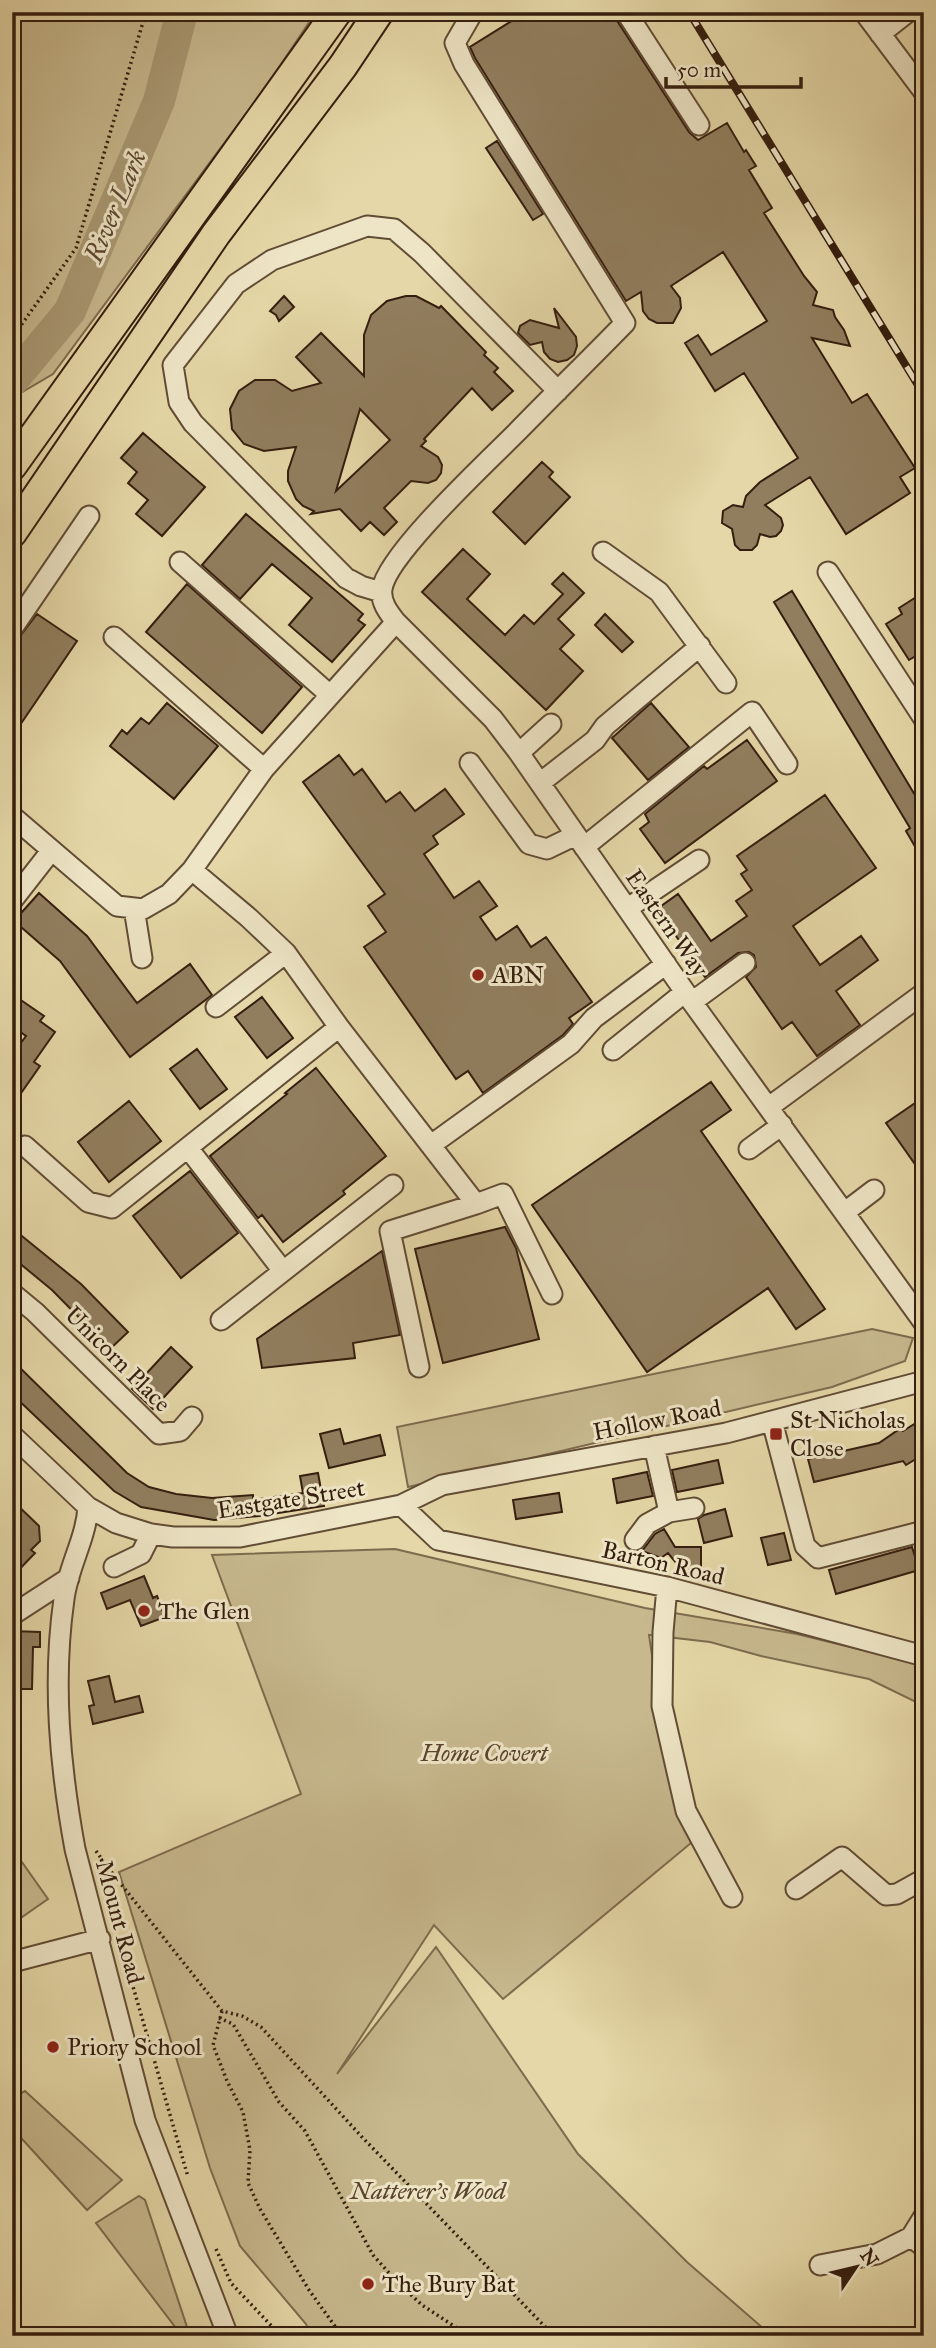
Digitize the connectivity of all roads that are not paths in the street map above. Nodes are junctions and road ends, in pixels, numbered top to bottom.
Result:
1 (337, 12) edge
2 (379, 12) edge
3 (473, 12) edge
4 (626, 12) edge
5 (864, 12) edge
6 (908, 12) edge
7 (880, 34) junction
8 (924, 92) edge
9 (699, 125) dead end
10 (558, 391) junction
11 (12, 467) edge
12 (89, 516) dead end
13 (12, 533) edge
14 (603, 552) dead end
15 (180, 562) dead end
16 (828, 572) dead end
17 (381, 592) junction
18 (396, 622) junction
19 (12, 629) edge
20 (114, 637) dead end
21 (700, 646) junction
22 (726, 683) dead end
23 (330, 695) junction
24 (924, 719) edge
25 (551, 724) dead end
26 (519, 753) junction
27 (470, 763) dead end
28 (787, 764) dead end
29 (264, 769) junction
30 (540, 783) junction
31 (12, 816) edge
32 (580, 841) junction
33 (51, 851) junction
34 (699, 860) dead end
35 (192, 870) junction
36 (12, 901) edge
37 (134, 908) junction
38 (628, 908) junction
39 (286, 953) junction
40 (142, 958) dead end
41 (745, 963) dead end
42 (666, 964) junction
43 (924, 993) edge
44 (689, 997) junction
45 (216, 1007) dead end
46 (339, 1027) junction
47 (613, 1050) dead end
48 (769, 1107) junction
49 (782, 1125) junction
50 (431, 1145) junction
51 (25, 1146) dead end
52 (188, 1148) junction
53 (749, 1149) dead end
54 (393, 1185) dead end
55 (874, 1190) dead end
56 (476, 1205) junction
57 (845, 1212) junction
58 (283, 1271) junction
59 (12, 1293) edge
60 (552, 1294) dead end
61 (221, 1320) dead end
62 (924, 1323) edge
63 (419, 1367) dead end
64 (924, 1381) edge
65 (192, 1417) dead end
66 (772, 1421) junction
67 (12, 1436) edge
68 (654, 1446) junction
69 (401, 1506) junction
70 (88, 1507) junction
71 (694, 1508) dead end
72 (668, 1512) junction
73 (924, 1531) edge
74 (151, 1534) junction
75 (635, 1540) dead end
76 (114, 1567) dead end
77 (69, 1578) junction
78 (667, 1587) junction
79 (12, 1615) edge
80 (924, 1656) edge
81 (924, 1879) edge
82 (796, 1889) dead end
83 (732, 1898) dead end
84 (108, 1934) junction
85 (12, 1962) edge
86 (924, 2216) edge
87 (918, 2242) edge
88 (820, 2265) dead end
89 (228, 2336) edge

1 - 11 highway
2 - 13 highway
3 - 10 street
4 - 9 street
5 - 7 street
6 - 7 street
7 - 8 street
10 - 17 street
10 - 17 street
12 - 19 street
14 - 21 street
15 - 23 street
16 - 24 street
17 - 18 street, Eastern Way
18 - 23 street
18 - 26 street, Eastern Way
20 - 29 street
21 - 22 street
21 - 30 street
23 - 29 street
25 - 26 street
26 - 30 street, Eastern Way
27 - 32 street
28 - 32 street
29 - 35 street
30 - 32 street, Eastern Way
31 - 33 street
32 - 38 street, Eastern Way
33 - 36 street
33 - 37 street
34 - 38 street
35 - 37 street
35 - 39 street
37 - 40 street
38 - 42 street, Eastern Way
39 - 45 street
39 - 46 street
41 - 44 street
42 - 44 street, Eastern Way
42 - 50 street
43 - 48 street
44 - 47 street
44 - 48 street, Eastern Way
46 - 50 street
46 - 52 street
48 - 49 street, Eastern Way
49 - 53 street
49 - 57 street, Eastern Way
50 - 56 street
51 - 52 street
52 - 58 street
54 - 58 street
55 - 57 street
56 - 60 street
56 - 63 street
57 - 62 street, Eastern Way
58 - 61 street
59 - 65 street, Unicorn Place
64 - 66 street, Hollow Road
66 - 68 street, Hollow Road
66 - 73 street
67 - 70 street, Eastgate Street
68 - 69 street, Hollow Road
68 - 72 street
69 - 74 street, Eastgate Street
69 - 78 street, Barton Road
70 - 74 street, Eastgate Street
70 - 77 street, Mount Road
71 - 72 street
72 - 75 street
74 - 76 street
77 - 79 street
77 - 84 street, Mount Road
78 - 80 street, Barton Road
78 - 83 street
81 - 82 street
84 - 85 street
84 - 89 street, Mount Road
86 - 87 street
87 - 88 street

